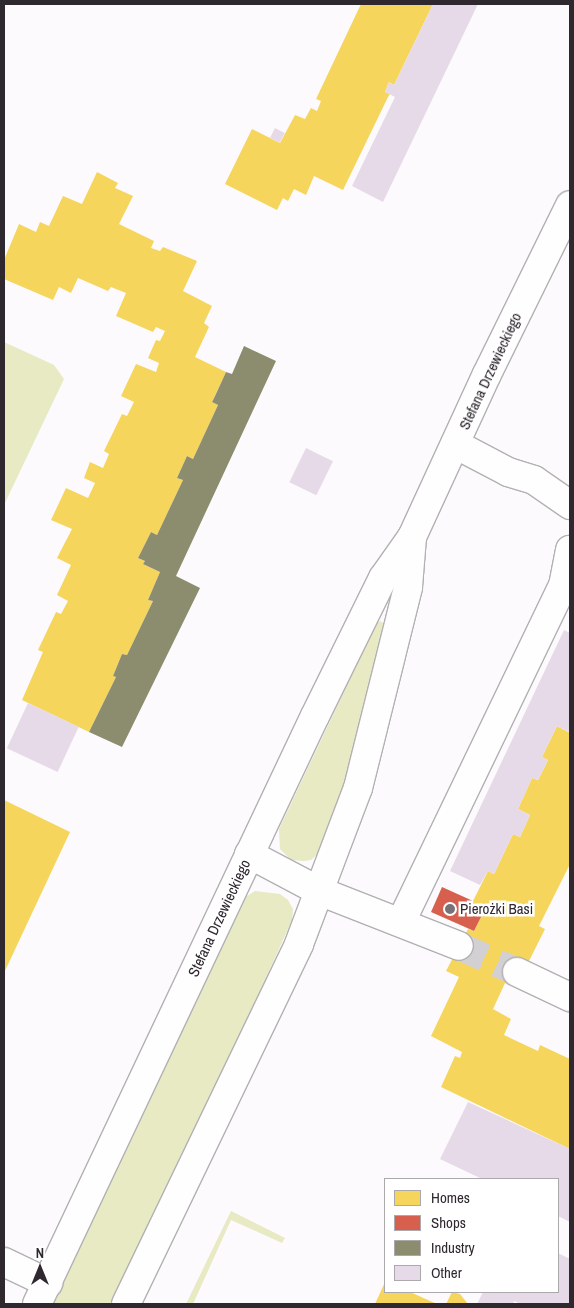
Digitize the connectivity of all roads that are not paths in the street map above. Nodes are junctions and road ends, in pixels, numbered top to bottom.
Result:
1 (570, 205) edge
2 (455, 444) junction
3 (570, 505) edge
4 (412, 537) junction
5 (570, 550) edge
6 (249, 854) junction
7 (319, 891) junction
8 (401, 922) junction
9 (459, 946) tunnel mouth
10 (517, 972) tunnel mouth
11 (570, 997) edge
12 (4, 1262) edge
13 (43, 1294) edge
14 (126, 1304) edge

1 - 2 street, Stefana Drzewieckiego
2 - 3 street
2 - 4 street, Stefana Drzewieckiego
4 - 6 street, Stefana Drzewieckiego
4 - 7 street, Stefana Drzewieckiego
5 - 8 street
6 - 7 street
6 - 13 street, Stefana Drzewieckiego
7 - 8 street
7 - 14 street, Stefana Drzewieckiego
8 - 9 street
10 - 11 street
12 - 13 street

